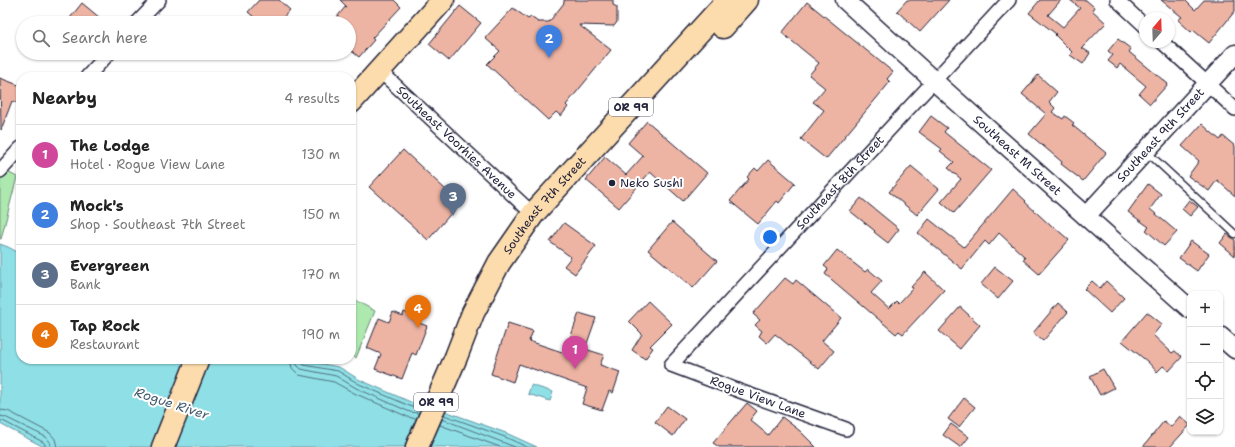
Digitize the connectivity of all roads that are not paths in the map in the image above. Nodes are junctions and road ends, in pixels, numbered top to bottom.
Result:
1 (158, 0) edge
2 (443, 0) edge
3 (728, 0) edge
4 (747, 0) edge
5 (845, 0) edge
6 (1009, 0) edge
7 (1117, 0) edge
8 (143, 16) edge
9 (1139, 20) edge
10 (1169, 48) edge
11 (1235, 54) edge
12 (103, 60) edge
13 (671, 63) junction
14 (379, 70) junction
15 (92, 72) edge
16 (934, 81) junction
17 (1208, 84) junction
18 (356, 96) edge
19 (1235, 109) edge
20 (1146, 151) junction
21 (16, 153) edge
22 (0, 171) edge
23 (533, 214) junction
24 (1086, 216) junction
25 (1235, 234) edge
26 (1187, 306) edge
27 (1223, 339) edge
28 (1235, 349) edge
29 (196, 364) edge
30 (671, 365) joint
31 (846, 429) dead end
32 (163, 447) edge
33 (417, 447) edge

1 - 8 street
2 - 14 highway
3 - 13 highway, Southeast 7th Street / OR 99
4 - 13 highway
5 - 16 street, Southeast M Street
6 - 16 street, Southeast 8th Street
7 - 9 street
10 - 17 street
11 - 17 street, Southeast 9th Street
12 - 15 street
13 - 23 highway, Southeast 7th Street / OR 99
14 - 18 highway
14 - 23 street, Southeast Voorhies Avenue
16 - 24 street, Southeast M Street
16 - 30 street, Southeast 8th Street
17 - 19 street
17 - 20 street, Southeast 9th Street
20 - 24 street, Southeast 9th Street
20 - 25 lane
21 - 22 street
23 - 33 highway, Southeast 7th Street / OR 99
24 - 26 street, Southeast M Street
27 - 28 street
29 - 32 highway
30 - 31 street, Rogue View Lane

